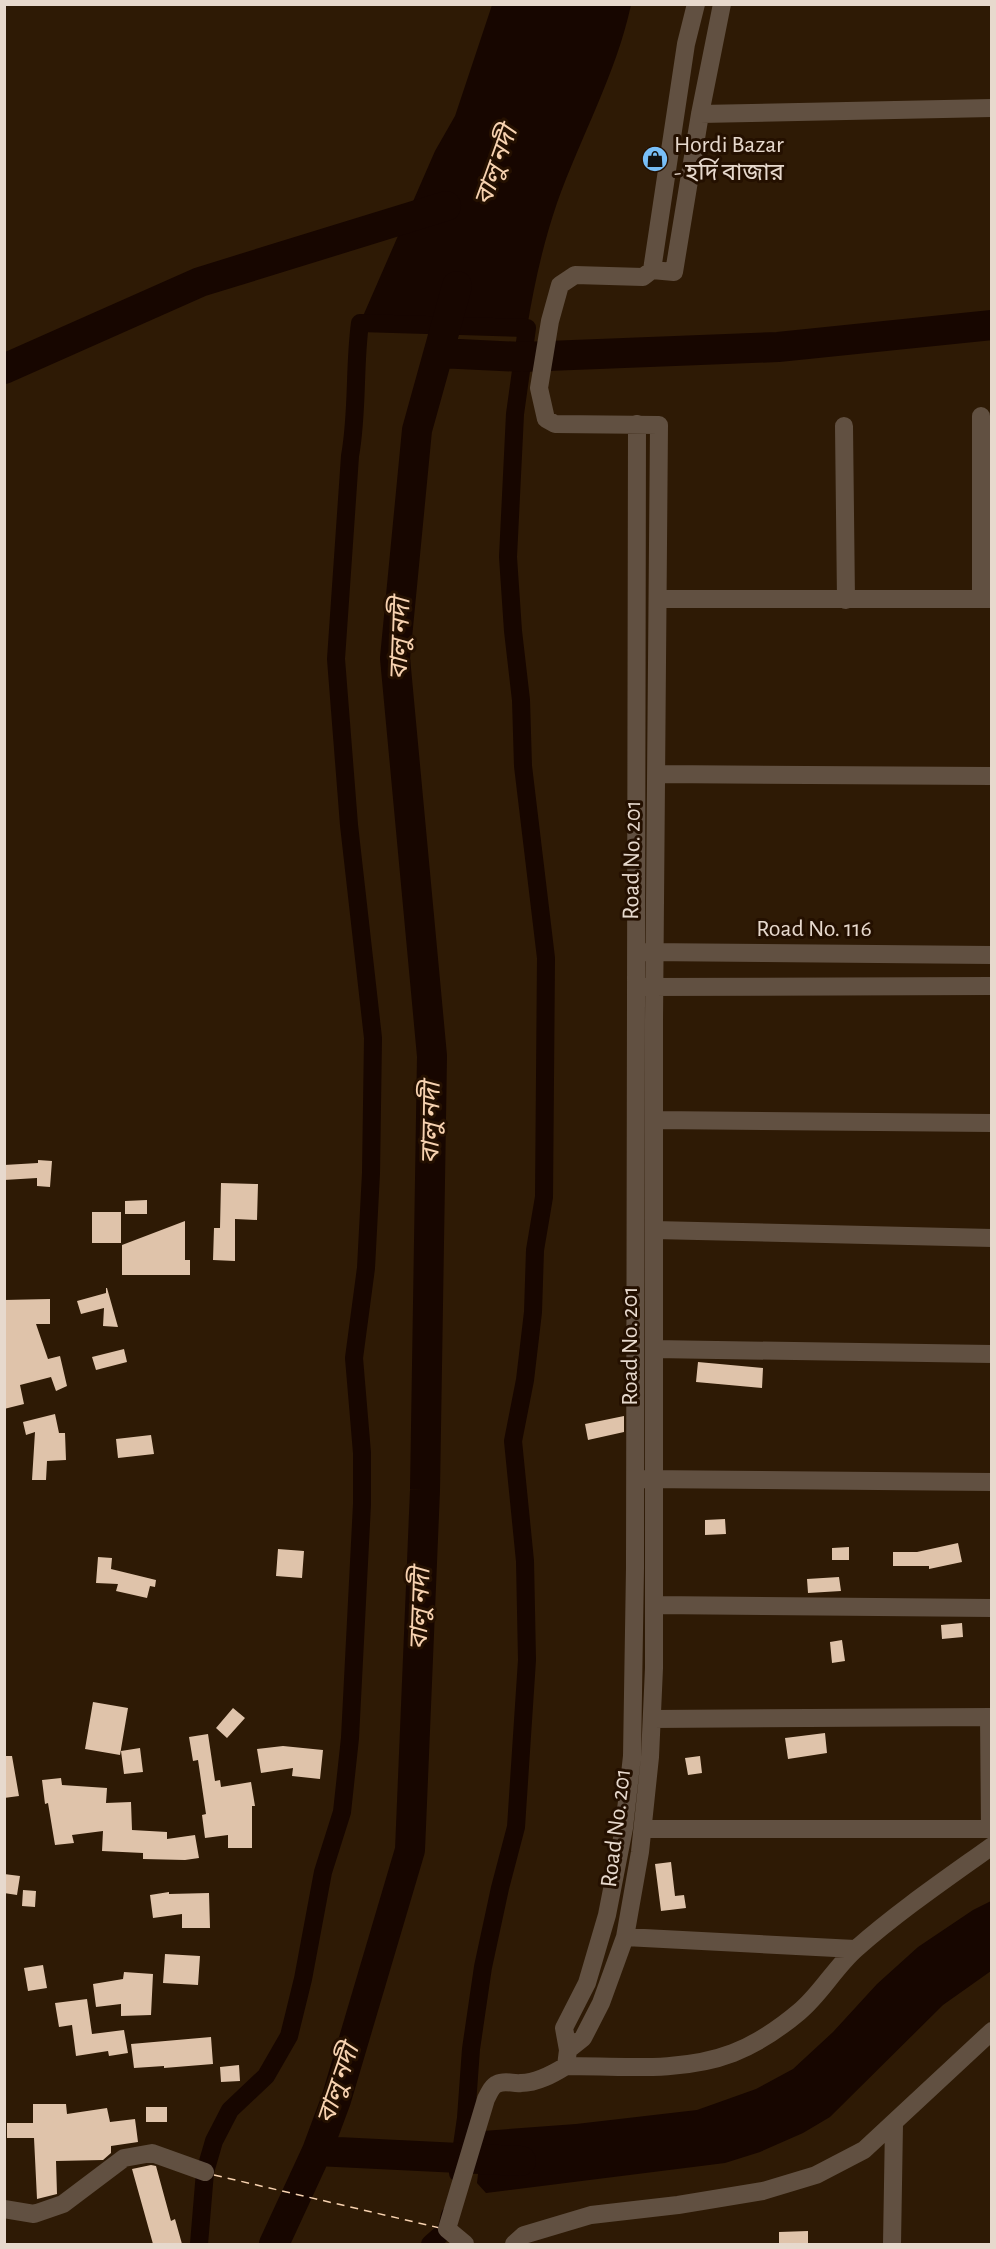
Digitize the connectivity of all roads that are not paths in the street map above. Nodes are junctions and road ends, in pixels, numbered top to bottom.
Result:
1 (696, 4) edge
2 (722, 4) edge
3 (992, 108) edge
4 (700, 114) junction
5 (652, 270) junction
6 (981, 416) dead end
7 (637, 424) junction
8 (844, 426) dead end
9 (658, 599) junction
10 (986, 599) edge
11 (846, 600) junction
12 (657, 774) junction
13 (992, 776) edge
14 (636, 952) junction
15 (655, 952) junction
16 (992, 955) edge
17 (992, 986) edge
18 (645, 987) junction
19 (654, 1120) junction
20 (992, 1123) edge
21 (654, 1230) junction
22 (992, 1238) edge
23 (654, 1349) junction
24 (992, 1354) edge
25 (992, 1471) edge
26 (635, 1473) junction
27 (654, 1473) junction
28 (992, 1482) edge
29 (654, 1605) junction
30 (992, 1608) edge
31 (990, 1717) edge
32 (652, 1719) junction
33 (643, 1828) junction
34 (991, 1835) edge
35 (625, 1937) junction
36 (855, 1949) junction
37 (992, 2031) edge
38 (567, 2058) junction
39 (894, 2124) junction
40 (205, 2172) dead end
41 (4, 2209) edge
42 (465, 2244) edge
43 (514, 2244) edge
44 (892, 2244) edge

1 - 5 street
2 - 4 street
3 - 4 street
4 - 5 street
5 - 7 street
6 - 10 street
7 - 9 street, Road No. 201
7 - 14 street, Road No. 201
8 - 11 street
9 - 11 street
9 - 12 street, Road No. 201
10 - 11 street
12 - 13 street
12 - 15 street, Road No. 201
14 - 15 street, Road No. 116
14 - 18 street, Road No. 201
15 - 16 street, Road No. 116
15 - 18 street, Road No. 201
17 - 18 street
18 - 19 street, Road No. 201
18 - 26 street, Road No. 201
19 - 20 street
19 - 21 street, Road No. 201
21 - 22 street
21 - 23 street, Road No. 201
23 - 24 street
23 - 27 street, Road No. 201
25 - 27 street
26 - 27 street
26 - 38 street, Road No. 201
27 - 28 street
27 - 29 street, Road No. 201
29 - 30 street
29 - 32 street, Road No. 201
31 - 32 street
31 - 34 street
32 - 33 street, Road No. 201
33 - 34 street
33 - 35 street, Road No. 201
34 - 36 street
35 - 36 street
35 - 38 street, Road No. 201
36 - 38 street
37 - 39 street
38 - 42 street
39 - 43 street
39 - 44 street
40 - 41 street

